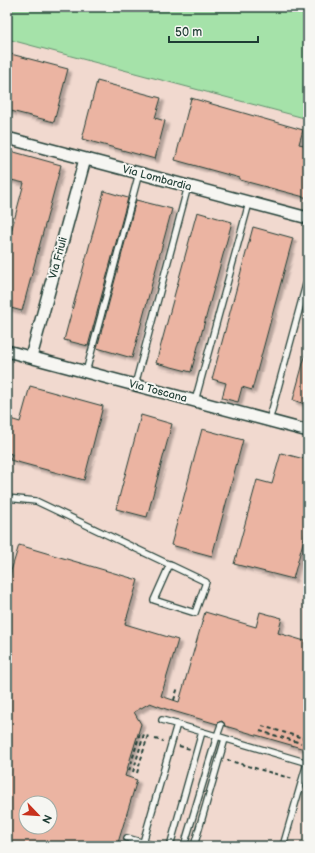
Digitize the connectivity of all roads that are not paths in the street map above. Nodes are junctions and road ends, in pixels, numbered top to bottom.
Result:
1 (7, 138) edge
2 (85, 159) junction
3 (139, 173) junction
4 (188, 186) junction
5 (249, 203) junction
6 (308, 218) edge
7 (308, 277) edge
8 (7, 351) edge
9 (32, 357) junction
10 (86, 372) junction
11 (135, 385) junction
12 (196, 401) junction
13 (269, 421) junction
14 (308, 431) edge
15 (7, 498) edge
16 (170, 564) junction
17 (162, 720) dead end
18 (177, 724) junction
19 (221, 725) dead end
20 (202, 732) junction
21 (216, 736) junction
22 (225, 738) junction
23 (307, 763) edge
24 (127, 838) dead end
25 (143, 844) edge
26 (155, 846) edge
27 (170, 846) edge
28 (184, 846) edge
29 (194, 846) edge
30 (282, 846) edge

1 - 2 street, Via Lombardia
2 - 3 street, Via Lombardia
2 - 9 street, Via Friuli
3 - 4 street, Via Lombardia
3 - 10 lane
4 - 5 street, Via Lombardia
4 - 11 lane
5 - 6 street, Via Lombardia
5 - 12 lane
7 - 13 lane
8 - 9 street, Via Toscana
9 - 10 street, Via Toscana
10 - 11 street, Via Toscana
11 - 12 street, Via Toscana
12 - 13 street, Via Toscana
13 - 14 street, Via Toscana
15 - 16 lane
16 - 16 lane
17 - 18 lane
18 - 20 lane
18 - 25 lane
19 - 21 lane
20 - 21 lane
20 - 27 lane
21 - 22 lane
21 - 28 lane
22 - 23 lane
22 - 29 lane
23 - 30 lane
24 - 25 lane
25 - 26 lane

